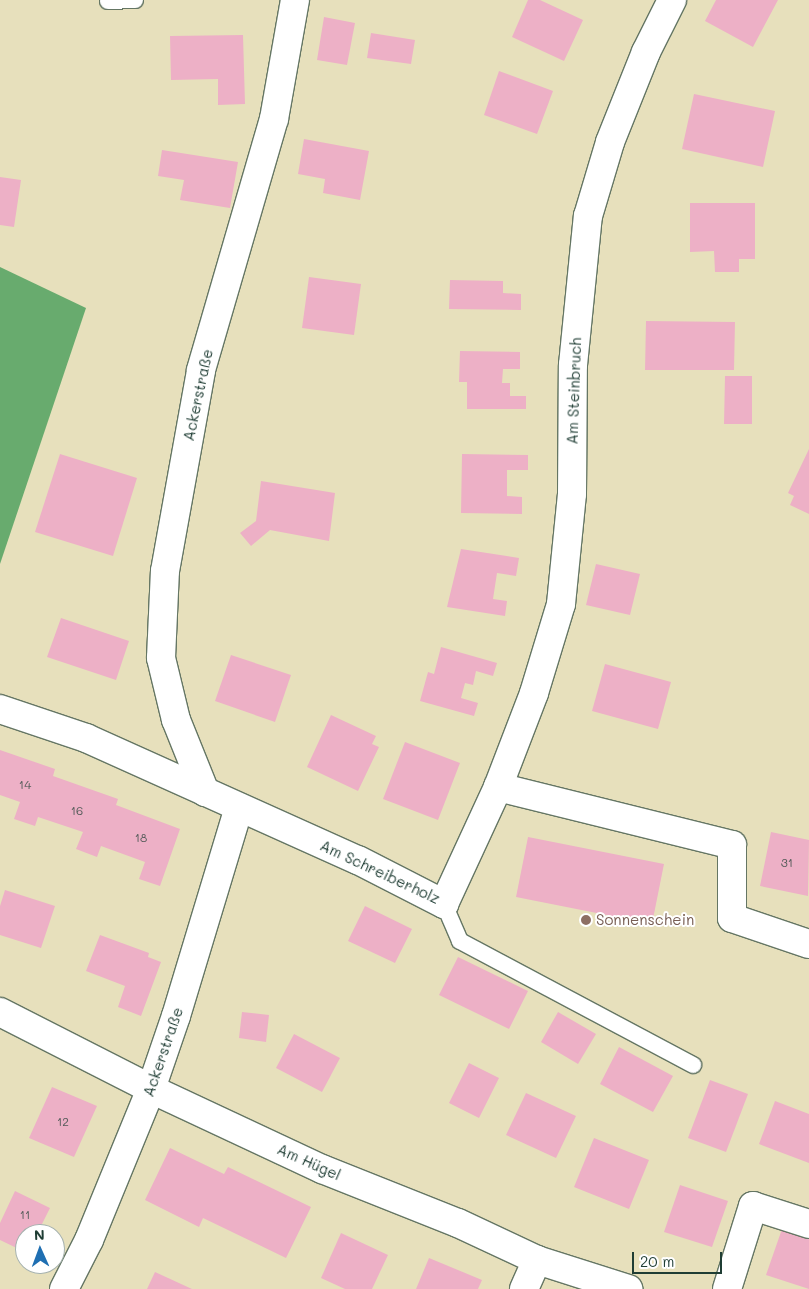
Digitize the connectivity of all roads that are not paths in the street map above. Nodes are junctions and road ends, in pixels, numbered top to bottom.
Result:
1 (135, 0) edge
2 (295, 0) edge
3 (672, 0) edge
4 (108, 1) edge
5 (0, 709) edge
6 (498, 787) junction
7 (205, 792) junction
8 (239, 808) junction
9 (444, 904) junction
10 (809, 944) edge
11 (0, 1012) edge
12 (694, 1065) dead end
13 (151, 1089) junction
14 (809, 1224) edge
15 (537, 1260) junction
16 (64, 1289) edge
17 (524, 1289) edge
18 (628, 1289) edge
19 (727, 1289) edge

1 - 4 lane
2 - 7 street, Ackerstraße
3 - 6 street, Am Steinbruch
5 - 7 street, Am Schreiberholz
6 - 9 street, Am Schreiberholz
6 - 10 street
7 - 8 street, Am Schreiberholz
8 - 9 street, Am Schreiberholz
8 - 13 street, Ackerstraße
9 - 12 lane
11 - 13 street, Am Hügel
13 - 15 street, Am Hügel
13 - 16 street, Ackerstraße
14 - 19 street
15 - 17 street
15 - 18 street, Am Hügel

